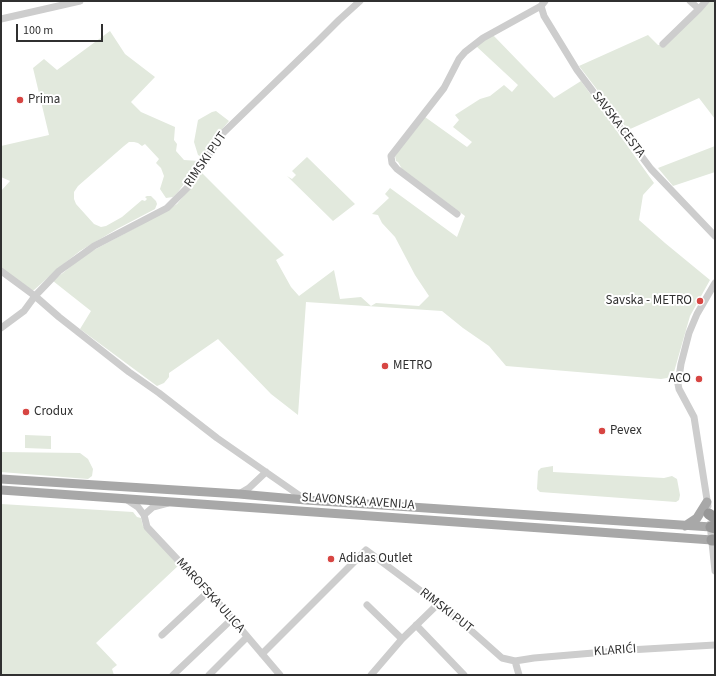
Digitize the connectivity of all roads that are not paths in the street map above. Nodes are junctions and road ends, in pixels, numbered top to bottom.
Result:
1 (80, 1) edge
2 (360, 1) edge
3 (690, 1) edge
4 (706, 1) edge
5 (543, 4) edge
6 (699, 8) junction
7 (1, 19) edge
8 (663, 44) dead end
9 (457, 214) dead end
10 (715, 236) edge
11 (1, 271) edge
12 (715, 283) edge
13 (35, 296) junction
14 (1, 328) edge
15 (266, 472) junction
16 (1, 479) edge
17 (1, 490) edge
18 (239, 494) junction
19 (124, 498) junction
20 (306, 500) junction
21 (173, 502) junction
22 (707, 502) junction
23 (144, 515) junction
24 (712, 522) edge
25 (685, 526) junction
26 (714, 540) edge
27 (715, 571) edge
28 (208, 592) junction
29 (438, 604) junction
30 (366, 605) dead end
31 (232, 619) junction
32 (416, 625) junction
33 (162, 635) dead end
34 (247, 637) junction
35 (402, 639) junction
36 (715, 646) edge
37 (262, 654) junction
38 (515, 661) junction
39 (173, 675) edge
40 (208, 675) edge
41 (280, 675) edge
42 (371, 675) edge
43 (464, 675) edge
44 (519, 675) edge

1 - 7 street
2 - 13 street, RIMSKI PUT
3 - 6 street
4 - 6 street
5 - 9 street
5 - 10 street, SAVSKA CESTA
6 - 8 street
11 - 13 street
12 - 22 street
13 - 14 street, RIMSKI PUT
13 - 15 street
15 - 18 street
15 - 20 street
16 - 18 main road, SLAVONSKA AVENIJA
17 - 19 main road, SLAVONSKA AVENIJA
18 - 20 main road, SLAVONSKA AVENIJA
19 - 21 main road, SLAVONSKA AVENIJA
19 - 23 street, MAROFSKA ULICA
20 - 25 main road, SLAVONSKA AVENIJA
21 - 23 street
21 - 26 main road, SLAVONSKA AVENIJA
22 - 24 street
22 - 25 main road
23 - 28 street, MAROFSKA ULICA
24 - 25 main road, SLAVONSKA AVENIJA
24 - 26 street
26 - 27 street
28 - 31 street, MAROFSKA ULICA
28 - 33 street
29 - 32 street
29 - 37 street, RIMSKI PUT
29 - 38 street, RIMSKI PUT
30 - 35 street
31 - 34 street, MAROFSKA ULICA
31 - 39 street
32 - 35 street
32 - 43 street
34 - 37 street, MAROFSKA ULICA
34 - 40 street
35 - 42 street
36 - 38 street, KLARIĆI
37 - 41 street, MAROFSKA ULICA
38 - 44 street

